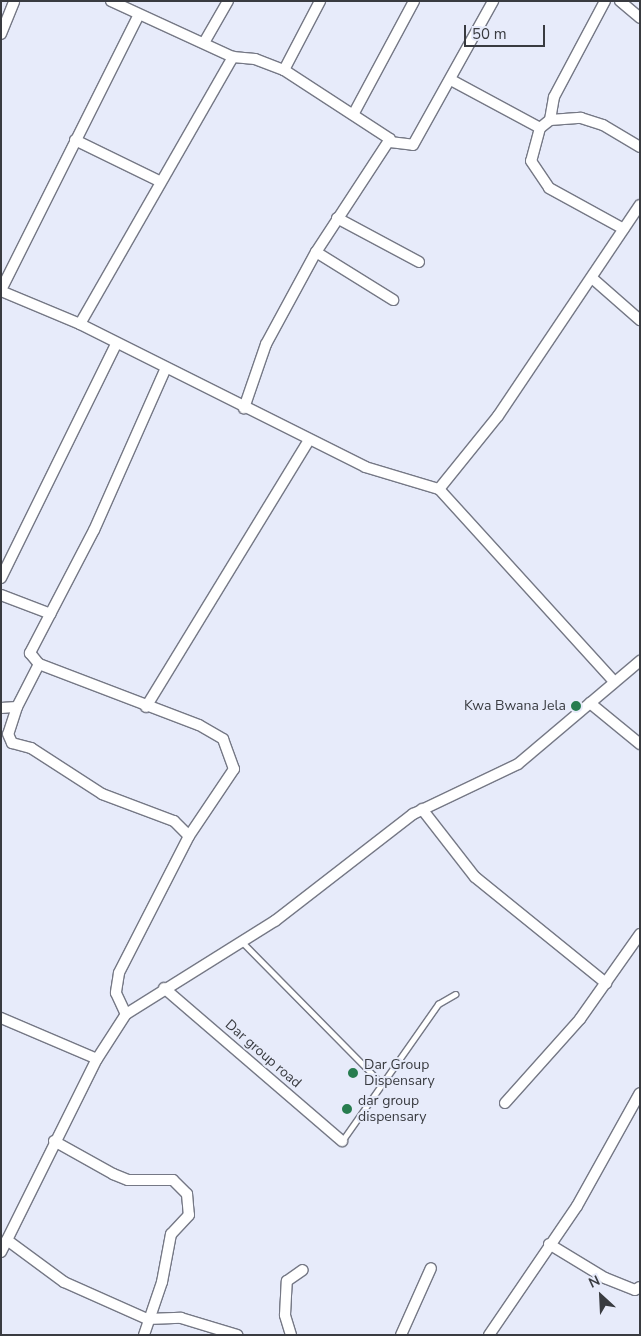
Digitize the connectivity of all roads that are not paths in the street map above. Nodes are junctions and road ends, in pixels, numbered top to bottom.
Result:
1 (14, 1) edge
2 (111, 1) edge
3 (228, 1) edge
4 (320, 1) edge
5 (414, 1) edge
6 (493, 1) edge
7 (605, 1) edge
8 (620, 1) edge
9 (138, 17) junction
10 (640, 18) edge
11 (1, 34) edge
12 (205, 41) junction
13 (232, 57) junction
14 (284, 70) junction
15 (451, 80) junction
16 (354, 113) junction
17 (550, 120) junction
18 (540, 128) junction
19 (75, 140) junction
20 (390, 142) junction
21 (640, 147) edge
22 (159, 181) junction
23 (640, 205) edge
24 (337, 218) junction
25 (624, 229) junction
26 (316, 252) junction
27 (419, 262) dead end
28 (592, 278) junction
29 (1, 290) edge
30 (393, 300) dead end
31 (640, 320) edge
32 (80, 324) junction
33 (116, 344) junction
34 (165, 370) junction
35 (244, 408) junction
36 (309, 440) junction
37 (439, 489) junction
38 (1, 578) edge
39 (1, 595) edge
40 (51, 614) junction
41 (640, 661) edge
42 (39, 664) junction
43 (614, 681) junction
44 (590, 703) junction
45 (17, 706) junction
46 (146, 707) junction
47 (1, 708) edge
48 (640, 744) edge
49 (422, 809) junction
50 (189, 836) junction
51 (640, 934) edge
52 (242, 942) junction
53 (606, 983) junction
54 (164, 988) junction
55 (455, 994) dead end
56 (126, 1014) junction
57 (1, 1018) edge
58 (97, 1059) junction
59 (382, 1084) junction
60 (640, 1093) edge
61 (505, 1103) dead end
62 (54, 1141) junction
63 (342, 1141) joint
64 (7, 1240) junction
65 (549, 1244) junction
66 (1, 1252) edge
67 (431, 1268) dead end
68 (303, 1270) dead end
69 (640, 1287) edge
70 (147, 1319) junction
71 (144, 1335) edge
72 (237, 1335) edge
73 (291, 1335) edge
74 (401, 1335) edge
75 (489, 1335) edge

1 - 11 street
2 - 9 street
3 - 12 street
4 - 14 street
5 - 16 street
6 - 15 street
7 - 17 street
8 - 10 street
9 - 12 street
9 - 19 street
12 - 13 street
13 - 14 street
13 - 22 street
14 - 16 street
15 - 18 street
15 - 20 street
16 - 20 street
17 - 18 street
17 - 21 street
18 - 25 street
19 - 22 street
19 - 29 street
20 - 24 street
22 - 32 street
23 - 25 street
24 - 26 street
24 - 27 street
25 - 28 street
26 - 30 street
26 - 35 street
28 - 31 street
28 - 37 street
29 - 32 street
32 - 33 street
33 - 34 street
33 - 38 street
34 - 35 street
34 - 40 street
35 - 36 street
36 - 37 street
36 - 46 street
37 - 43 street
39 - 40 street
40 - 42 street
41 - 43 street
42 - 45 street
42 - 46 street
43 - 44 street
44 - 48 street
44 - 49 street
45 - 47 street
45 - 50 street
46 - 50 street
49 - 52 street
49 - 53 street
50 - 56 street
51 - 53 street
52 - 54 street
52 - 59 lane
53 - 61 street
54 - 56 street
54 - 63 street, Dar group road
55 - 59 lane
56 - 58 street
57 - 58 street
58 - 62 street
59 - 63 lane
60 - 65 street
62 - 64 street
62 - 70 street
64 - 66 street
64 - 70 street
65 - 69 street
65 - 75 street
67 - 74 street
68 - 73 street
70 - 71 street
70 - 72 street

